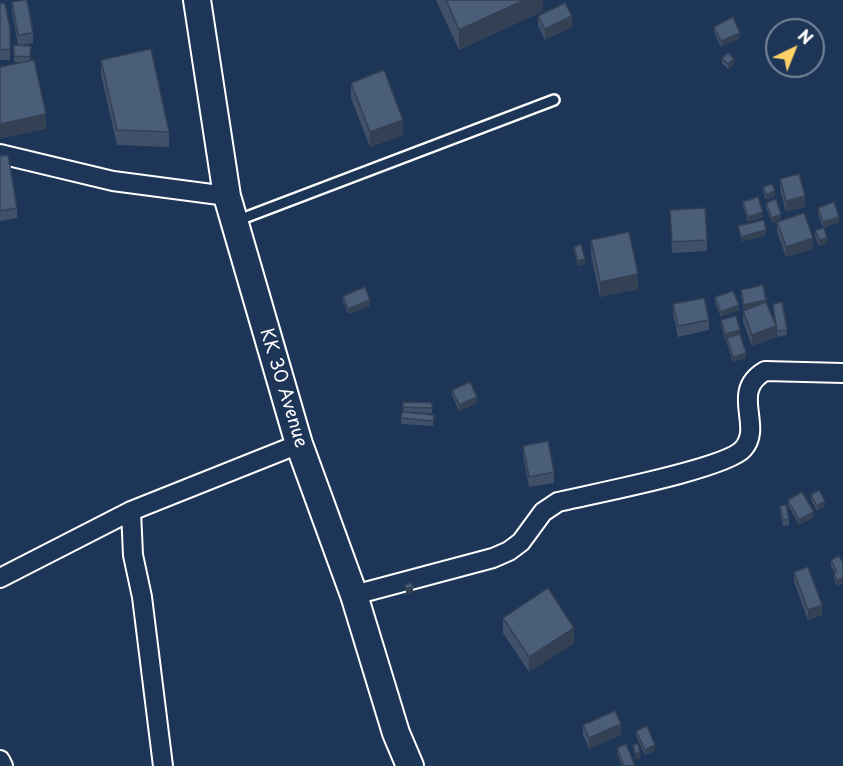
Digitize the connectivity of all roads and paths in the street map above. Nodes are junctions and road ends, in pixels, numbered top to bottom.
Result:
1 (197, 0) edge
2 (554, 100) dead end
3 (0, 154) edge
4 (227, 196) junction
5 (234, 222) junction
6 (843, 373) edge
7 (299, 444) junction
8 (131, 511) junction
9 (0, 578) edge
10 (354, 595) junction
11 (0, 760) edge
12 (3, 766) edge
13 (163, 766) edge
14 (410, 766) edge

1 - 4 main road, KK 30 Avenue
2 - 5 lane
3 - 4 street
4 - 5 main road, KK 30 Avenue
5 - 7 main road, KK 30 Avenue
6 - 10 street
7 - 8 street
7 - 10 main road, KK 30 Avenue
8 - 9 street
8 - 13 street
10 - 14 main road, KK 30 Avenue
11 - 12 street

